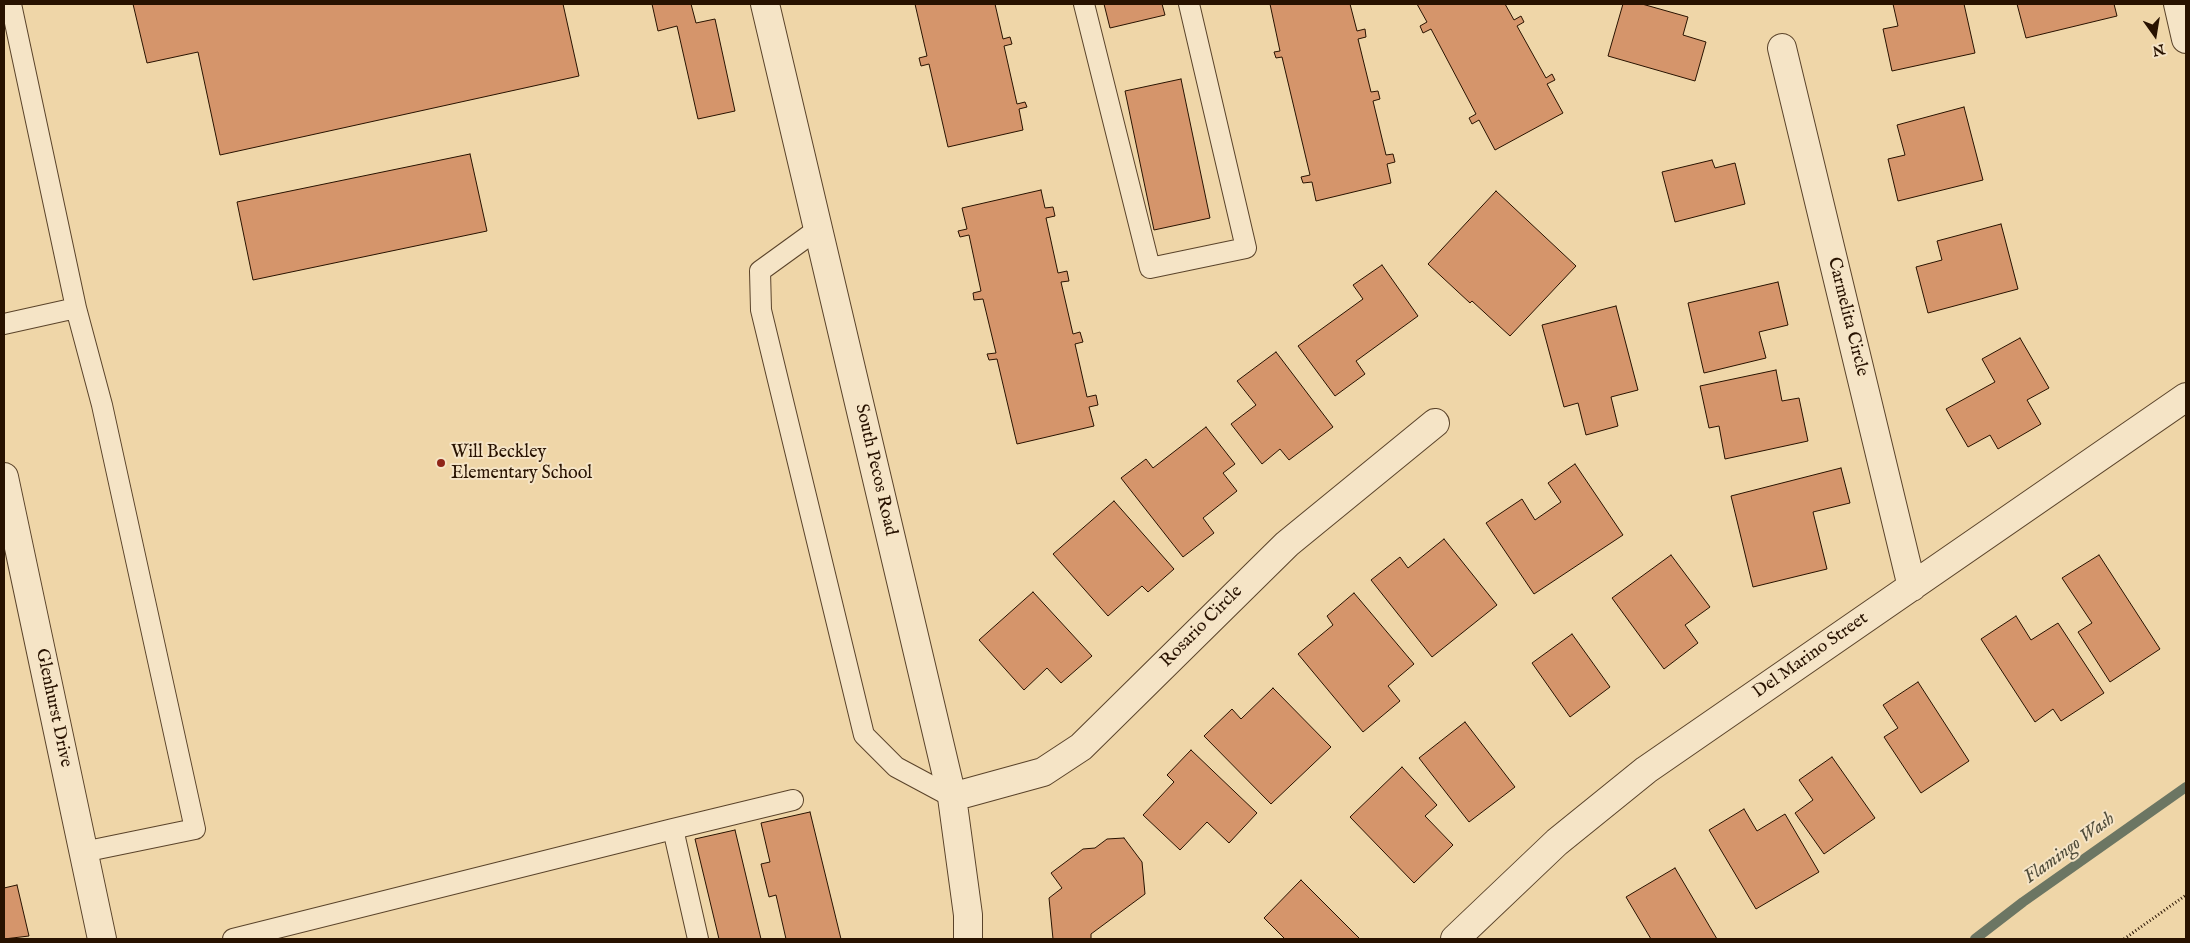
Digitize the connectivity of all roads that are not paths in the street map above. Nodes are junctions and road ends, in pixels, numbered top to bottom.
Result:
1 (11, 4) edge
2 (765, 4) edge
3 (1084, 4) edge
4 (1190, 4) edge
5 (2178, 4) edge
6 (2186, 39) edge
7 (1782, 48) dead end
8 (818, 229) junction
9 (76, 308) junction
10 (4, 324) edge
11 (2186, 397) edge
12 (1435, 423) dead end
13 (4, 477) edge
14 (1912, 587) junction
15 (952, 798) junction
16 (793, 800) dead end
17 (673, 829) junction
18 (84, 852) junction
19 (102, 939) edge
20 (233, 939) edge
21 (698, 939) edge
22 (968, 939) edge
23 (1455, 939) edge

1 - 9 lane
2 - 8 street, South Pecos Road
3 - 4 lane
5 - 6 street
7 - 14 street, Carmelita Circle
8 - 15 street, South Pecos Road
8 - 15 lane
9 - 10 lane
9 - 18 lane
11 - 14 street, Del Marino Street
12 - 15 street, Rosario Circle
13 - 18 street, Glenhurst Drive
14 - 23 street, Del Marino Street
15 - 22 street, South Pecos Road
16 - 17 lane
17 - 20 lane
17 - 21 lane
18 - 19 street, Glenhurst Drive

